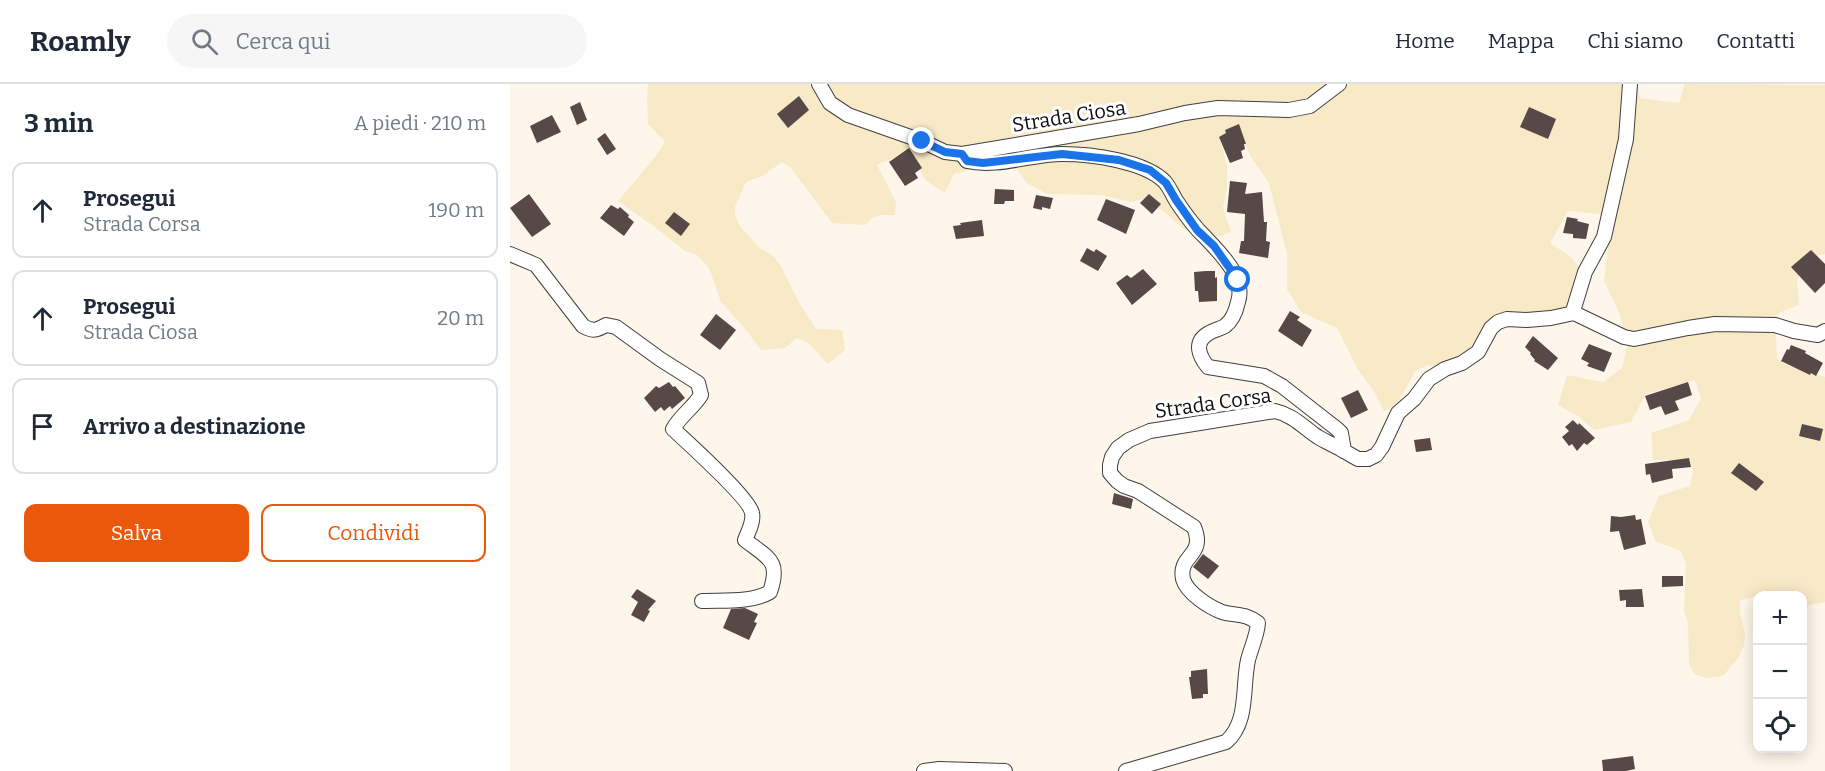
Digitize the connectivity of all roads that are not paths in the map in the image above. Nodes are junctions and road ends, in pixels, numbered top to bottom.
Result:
1 (819, 84) edge
2 (1339, 84) edge
3 (1630, 84) edge
4 (962, 154) junction
5 (510, 254) edge
6 (1574, 313) junction
7 (1825, 331) edge
8 (1344, 451) junction
9 (702, 600) dead end
10 (924, 771) edge
11 (1005, 771) edge
12 (1126, 771) edge

1 - 4 street, Strada Ciosa
2 - 4 street, Strada Ciosa
3 - 6 street
4 - 8 street, Strada Corsa
5 - 9 street
6 - 7 street
6 - 8 street, Strada Corsa
8 - 12 street, Strada Corsa
10 - 11 street

